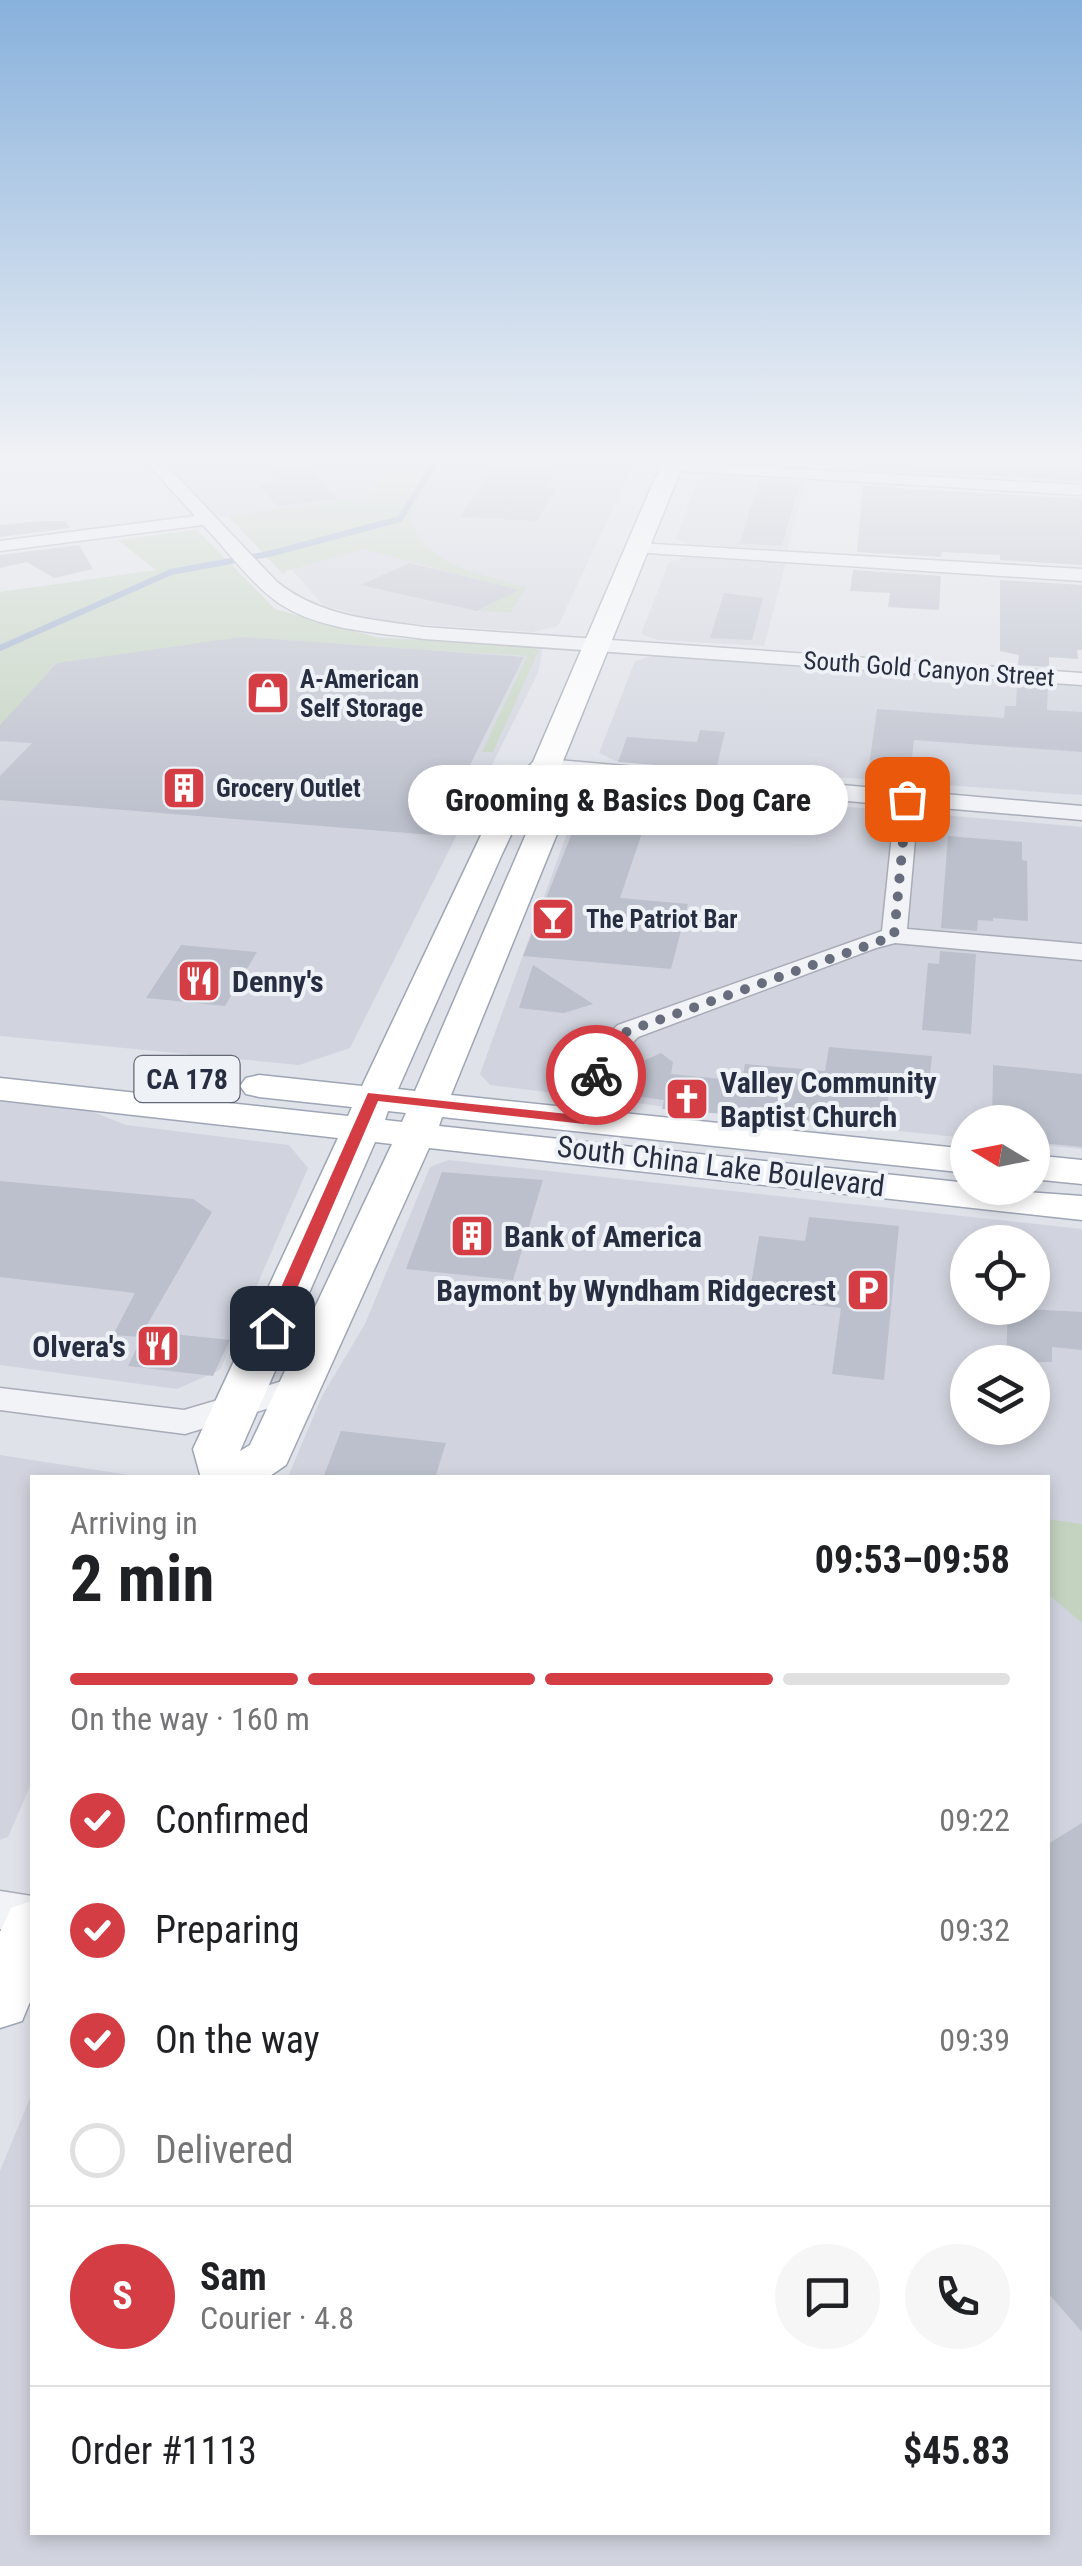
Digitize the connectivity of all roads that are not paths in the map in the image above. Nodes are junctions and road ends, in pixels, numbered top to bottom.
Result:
1 (266, 582) edge
2 (624, 582) edge
3 (597, 645) junction
4 (1082, 680) edge
5 (546, 766) junction
6 (907, 799) junction
7 (1082, 812) edge
8 (894, 936) junction
9 (1082, 952) edge
10 (0, 1060) edge
11 (0, 1089) edge
12 (366, 1111) junction
13 (423, 1116) junction
14 (584, 1120) junction
15 (950, 1159) edge
16 (1050, 1169) edge
17 (1082, 1172) edge
18 (1082, 1208) edge
19 (303, 1386) junction
20 (0, 1399) edge
21 (234, 1407) junction
22 (224, 1475) edge
23 (238, 1475) edge
24 (0, 1910) edge
25 (30, 1916) edge
26 (30, 1931) edge
27 (0, 2002) edge

1 - 3 street, South Gold Canyon Street
2 - 3 main road
3 - 4 street, South Gold Canyon Street
3 - 5 main road
5 - 6 street
5 - 12 main road
5 - 13 main road
6 - 7 street
6 - 8 street
8 - 9 street
8 - 14 street
10 - 12 main road, CA 178
11 - 12 main road, CA 178
12 - 13 main road, South China Lake Boulevard
12 - 21 main road
13 - 14 main road, South China Lake Boulevard
13 - 18 main road, South China Lake Boulevard
13 - 19 main road
14 - 15 main road, South China Lake Boulevard
16 - 17 main road
19 - 21 street
19 - 23 main road
20 - 21 street
21 - 22 main road
24 - 25 street
26 - 27 main road

